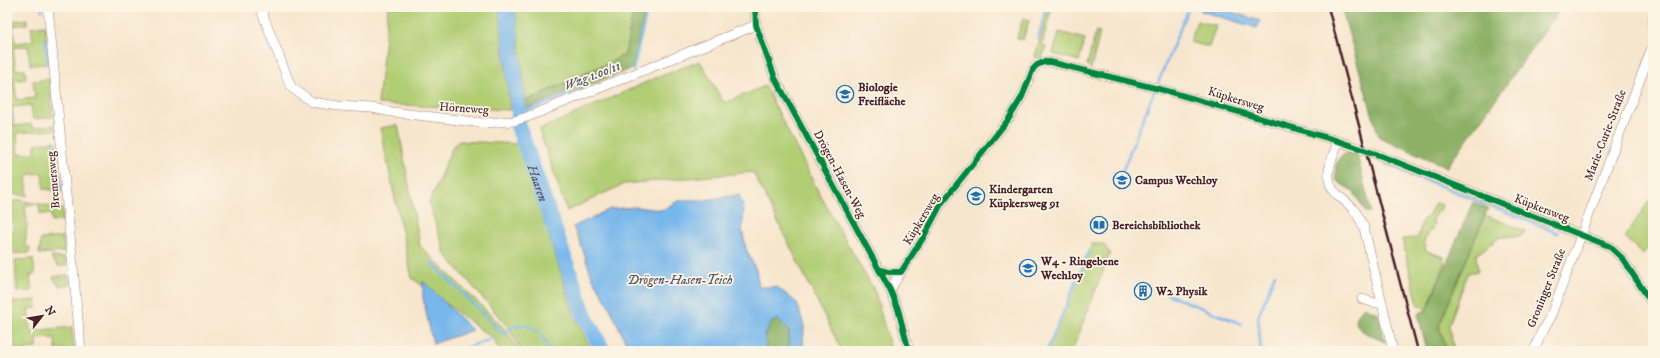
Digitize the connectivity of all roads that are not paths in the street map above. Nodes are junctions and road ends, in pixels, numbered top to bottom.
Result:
1 (48, 7) edge
2 (260, 7) edge
3 (755, 7) edge
4 (1653, 18) edge
5 (756, 25) junction
6 (1653, 29) edge
7 (1653, 45) edge
8 (1338, 141) junction
9 (1580, 235) junction
10 (879, 270) junction
11 (901, 272) junction
12 (890, 290) junction
13 (1362, 299) dead end
14 (1382, 302) junction
15 (1653, 305) edge
16 (81, 351) edge
17 (909, 351) edge
18 (1393, 351) edge
19 (1534, 351) edge

1 - 16 street, Bremersweg
2 - 5 street, Hörneweg
3 - 5 street, Drögen-Hasen-Weg
4 - 6 street
5 - 10 street, Drögen-Hasen-Weg
7 - 9 street, Marie-Curie-Straße
8 - 9 street, Küpkersweg
8 - 11 street, Küpkersweg
8 - 14 street
9 - 15 street, Küpkersweg
9 - 19 street, Groninger Straße
10 - 11 street
10 - 12 street, Drögen-Hasen-Weg
11 - 12 street, Küpkersweg
12 - 17 street, Drögen-Hasen-Weg
13 - 14 street
14 - 18 street

